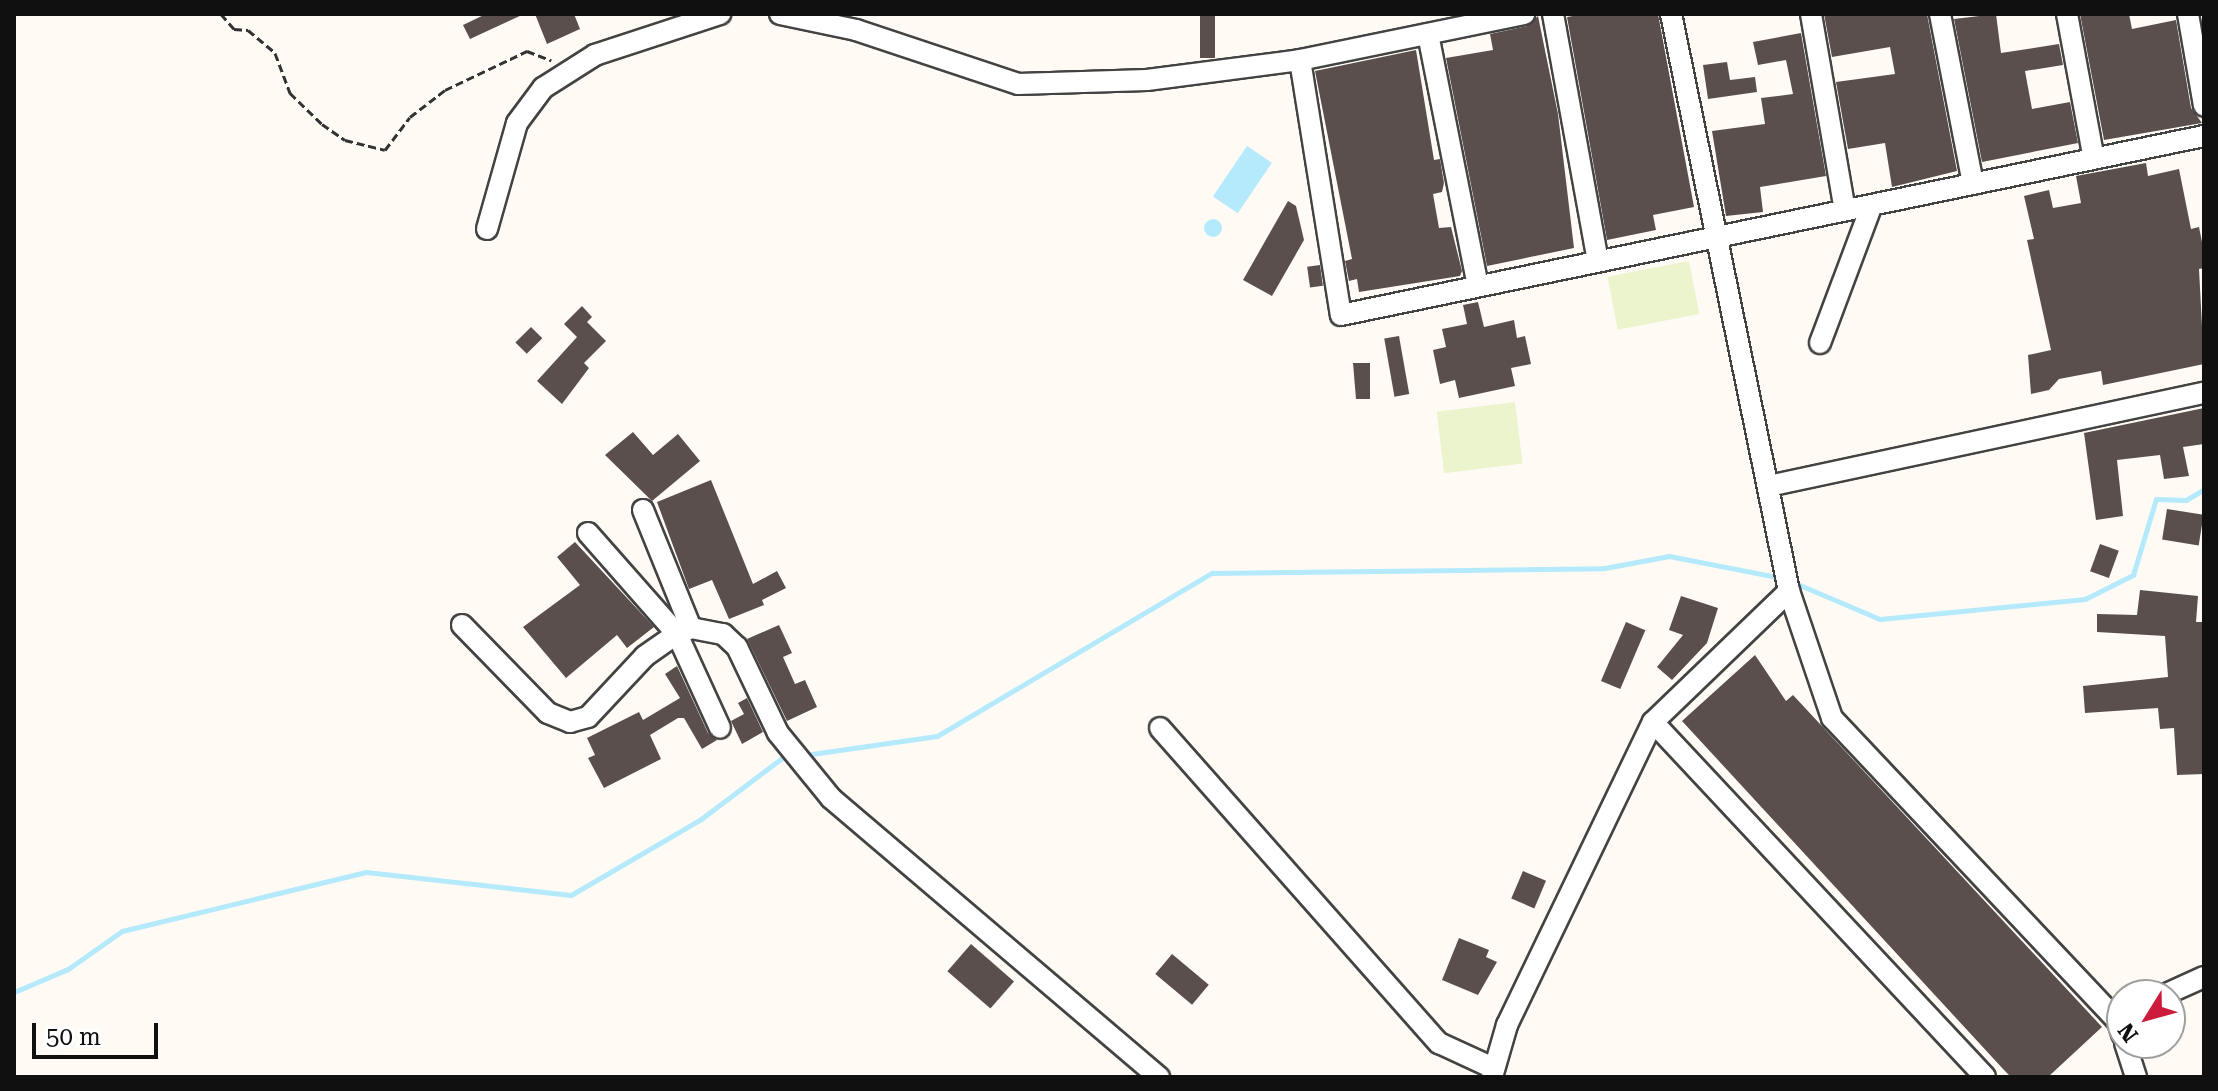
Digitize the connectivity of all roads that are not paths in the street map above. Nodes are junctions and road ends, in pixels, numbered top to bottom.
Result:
1 (720, 14) edge
2 (780, 14) edge
3 (1524, 14) edge
4 (1553, 14) edge
5 (1671, 14) edge
6 (1811, 14) edge
7 (1940, 14) edge
8 (2067, 14) edge
9 (2188, 14) edge
10 (695, 18) edge
11 (1428, 34) junction
12 (1300, 60) junction
13 (2204, 106) edge
14 (2204, 136) edge
15 (2094, 159) junction
16 (1973, 184) junction
17 (1872, 205) junction
18 (1845, 210) junction
19 (487, 229) dead end
20 (1716, 237) junction
21 (1598, 261) junction
22 (1478, 286) junction
23 (1820, 343) dead end
24 (2204, 393) edge
25 (1769, 486) junction
26 (643, 510) dead end
27 (588, 533) dead end
28 (1789, 591) junction
29 (462, 625) dead end
30 (684, 631) junction
31 (1653, 722) junction
32 (720, 728) dead end
33 (1160, 728) dead end
34 (2106, 1009) edge
35 (1493, 1073) edge
36 (1159, 1077) edge
37 (1985, 1077) edge

1 - 10 street
2 - 12 street
3 - 11 street
4 - 21 street
5 - 20 street
6 - 18 street
7 - 16 street
8 - 15 street
9 - 13 street
10 - 19 street
11 - 12 street
11 - 22 street
12 - 22 street
14 - 15 street
15 - 16 street
16 - 17 street
17 - 18 street
17 - 23 street
18 - 20 street
20 - 21 street
20 - 25 street
21 - 22 street
24 - 25 street
25 - 28 street
26 - 30 street
27 - 30 street
28 - 31 street
28 - 34 street
29 - 30 street
30 - 32 street
30 - 36 street
31 - 35 street
31 - 37 street
33 - 35 street

